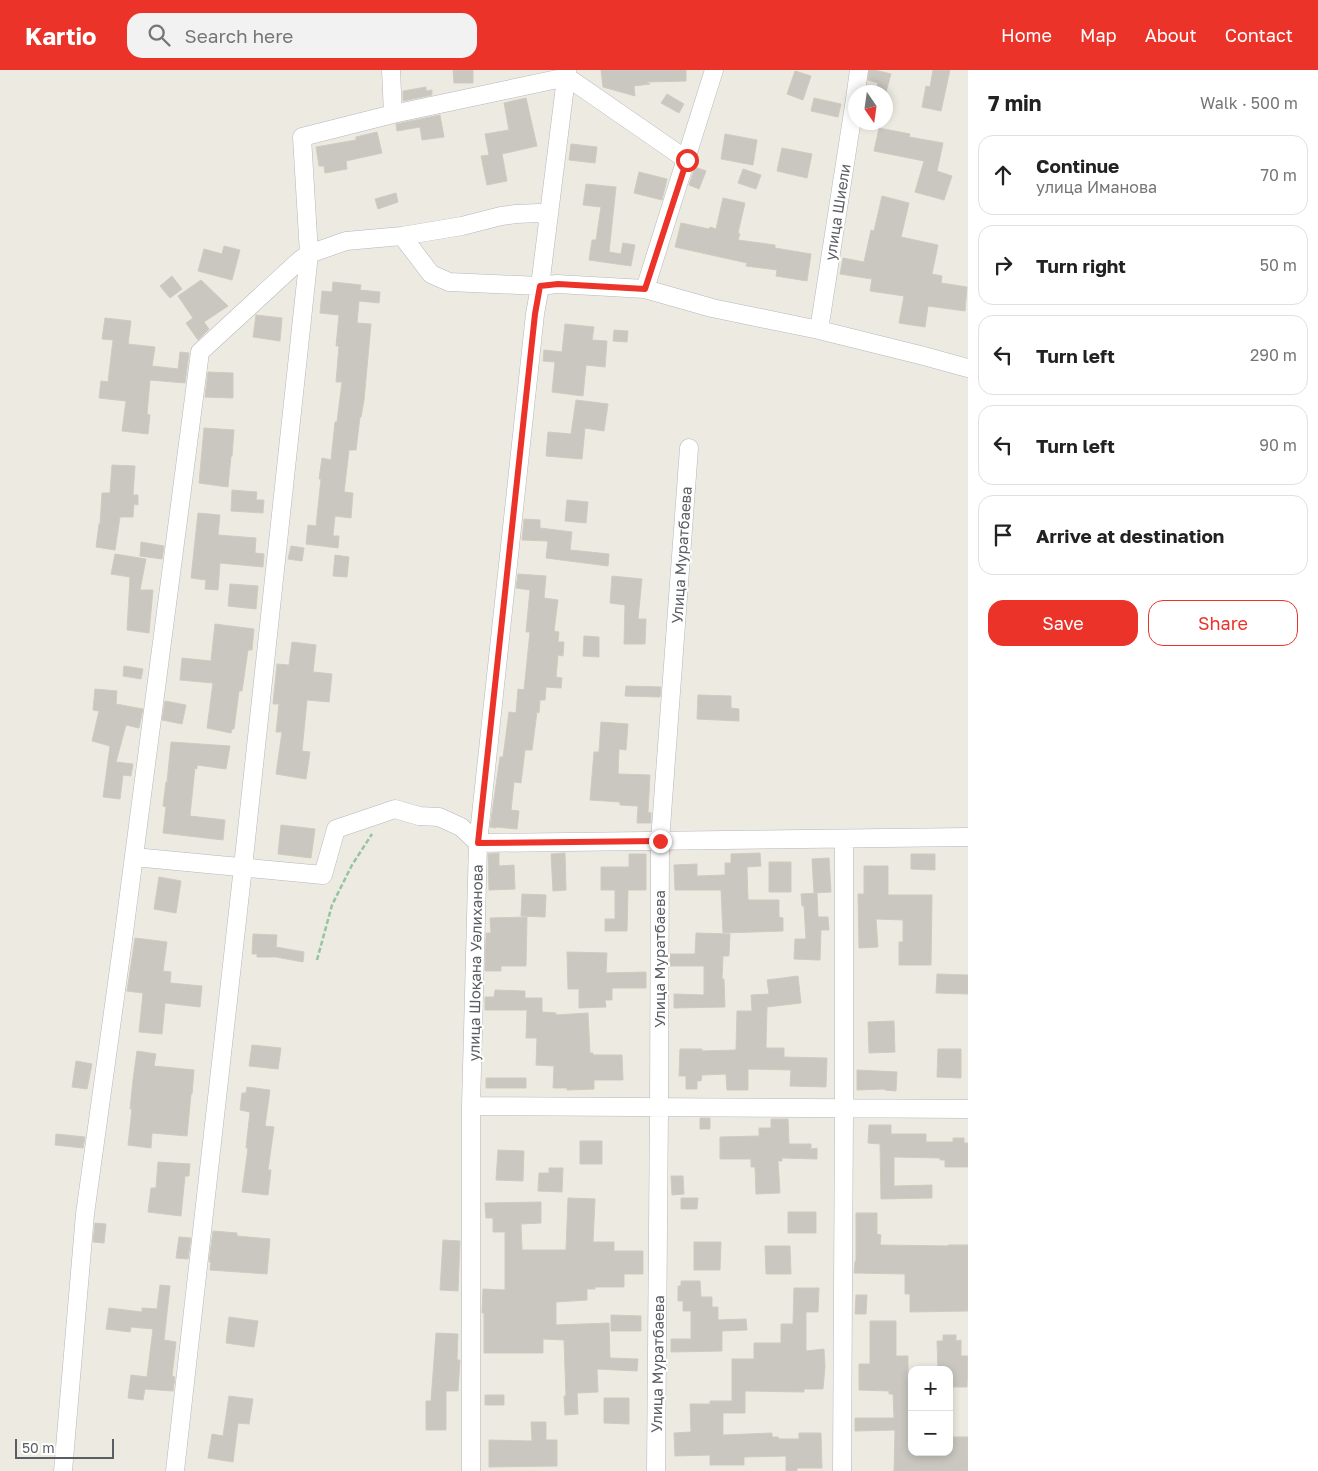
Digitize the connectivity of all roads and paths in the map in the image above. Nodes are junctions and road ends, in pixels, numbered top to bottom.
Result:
1 (391, 70) edge
2 (714, 70) edge
3 (859, 70) edge
4 (567, 74) edge
5 (857, 85) edge
6 (392, 114) junction
7 (850, 130) edge
8 (687, 160) junction
9 (548, 217) junction
10 (402, 236) junction
11 (309, 254) junction
12 (540, 286) junction
13 (645, 289) junction
14 (819, 330) junction
15 (968, 368) edge
16 (689, 448) dead end
17 (375, 830) dead end
18 (968, 837) edge
19 (844, 839) junction
20 (660, 841) junction
21 (478, 843) junction
22 (134, 856) junction
23 (244, 867) junction
24 (316, 960) dead end
25 (471, 1106) junction
26 (659, 1108) junction
27 (844, 1108) junction
28 (968, 1109) edge
29 (63, 1471) edge
30 (175, 1471) edge
31 (471, 1471) edge
32 (656, 1471) edge
33 (842, 1471) edge

1 - 6 street
2 - 8 street
3 - 5 street, улица Шиели
4 - 6 street
4 - 8 street
4 - 9 street, улица Шоқана Уәлиханова
6 - 11 street
7 - 14 street, улица Шиели
8 - 13 street
9 - 10 street
9 - 12 street, улица Шоқана Уәлиханова
10 - 11 street
10 - 12 street
11 - 22 street
11 - 23 street
12 - 13 street
12 - 21 street, улица Шоқана Уәлиханова
13 - 14 street
14 - 15 street
16 - 20 street, Улица Муратбаева
17 - 24 path
18 - 19 street
19 - 20 street
19 - 27 street
20 - 21 street
20 - 26 street, Улица Муратбаева
21 - 23 street
21 - 25 street, улица Шоқана Уәлиханова
22 - 23 street
22 - 29 street
23 - 30 street
25 - 26 street
25 - 31 street, улица Шоқана Уәлиханова
26 - 27 street
26 - 32 street, Улица Муратбаева
27 - 28 street
27 - 33 street

